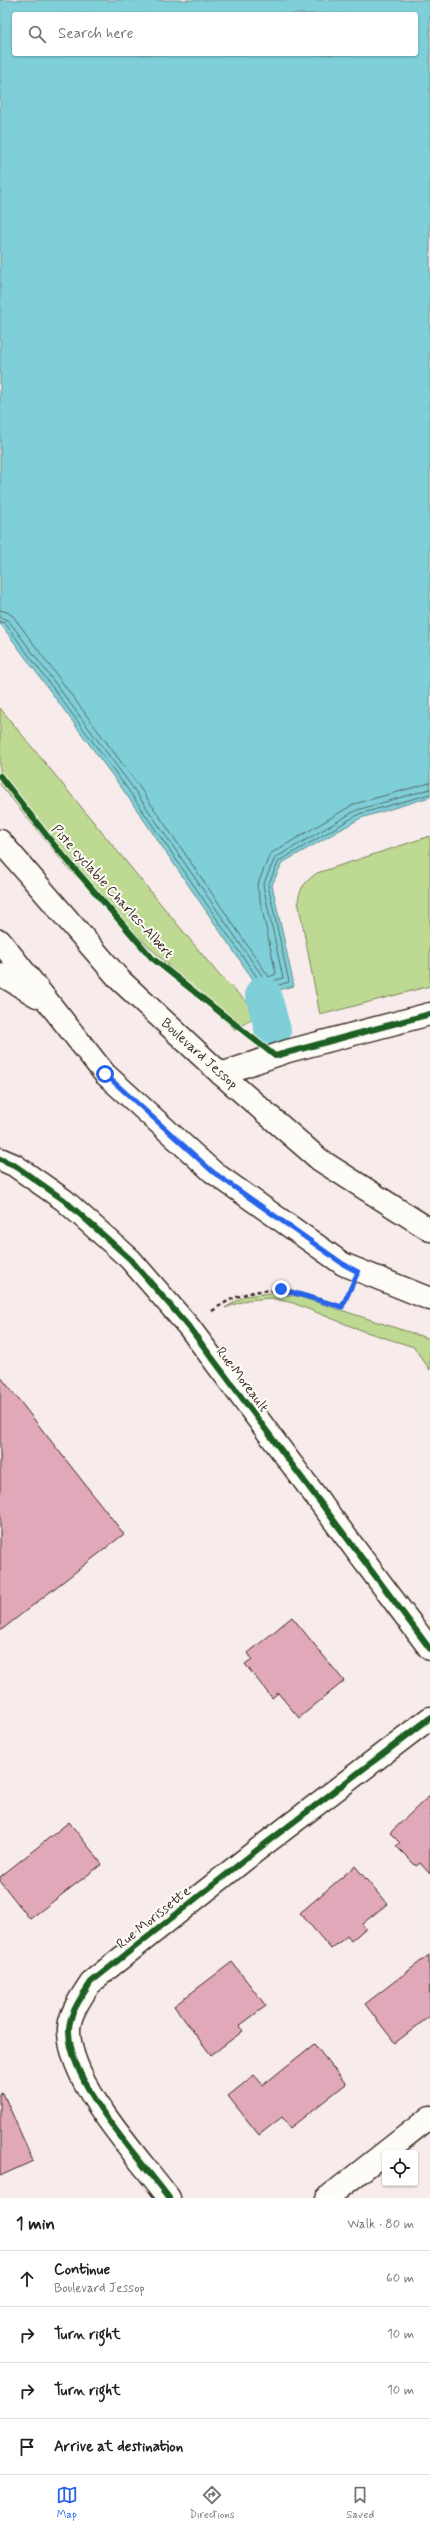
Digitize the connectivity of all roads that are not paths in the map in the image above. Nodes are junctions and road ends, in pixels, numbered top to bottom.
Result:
1 (0, 841) edge
2 (0, 941) edge
3 (0, 974) edge
4 (48, 1003) junction
5 (430, 1014) edge
6 (221, 1074) junction
7 (0, 1159) edge
8 (430, 1230) edge
9 (430, 1299) edge
10 (430, 1649) edge
11 (430, 1718) edge
12 (430, 2116) edge
13 (169, 2198) edge
14 (327, 2198) edge

1 - 6 street, Boulevard Jessop
2 - 4 street
3 - 4 street
4 - 9 street
5 - 6 street
6 - 8 street, Boulevard Jessop
7 - 10 street, Rue Moreault
11 - 13 street, Rue Morissette
12 - 14 street

